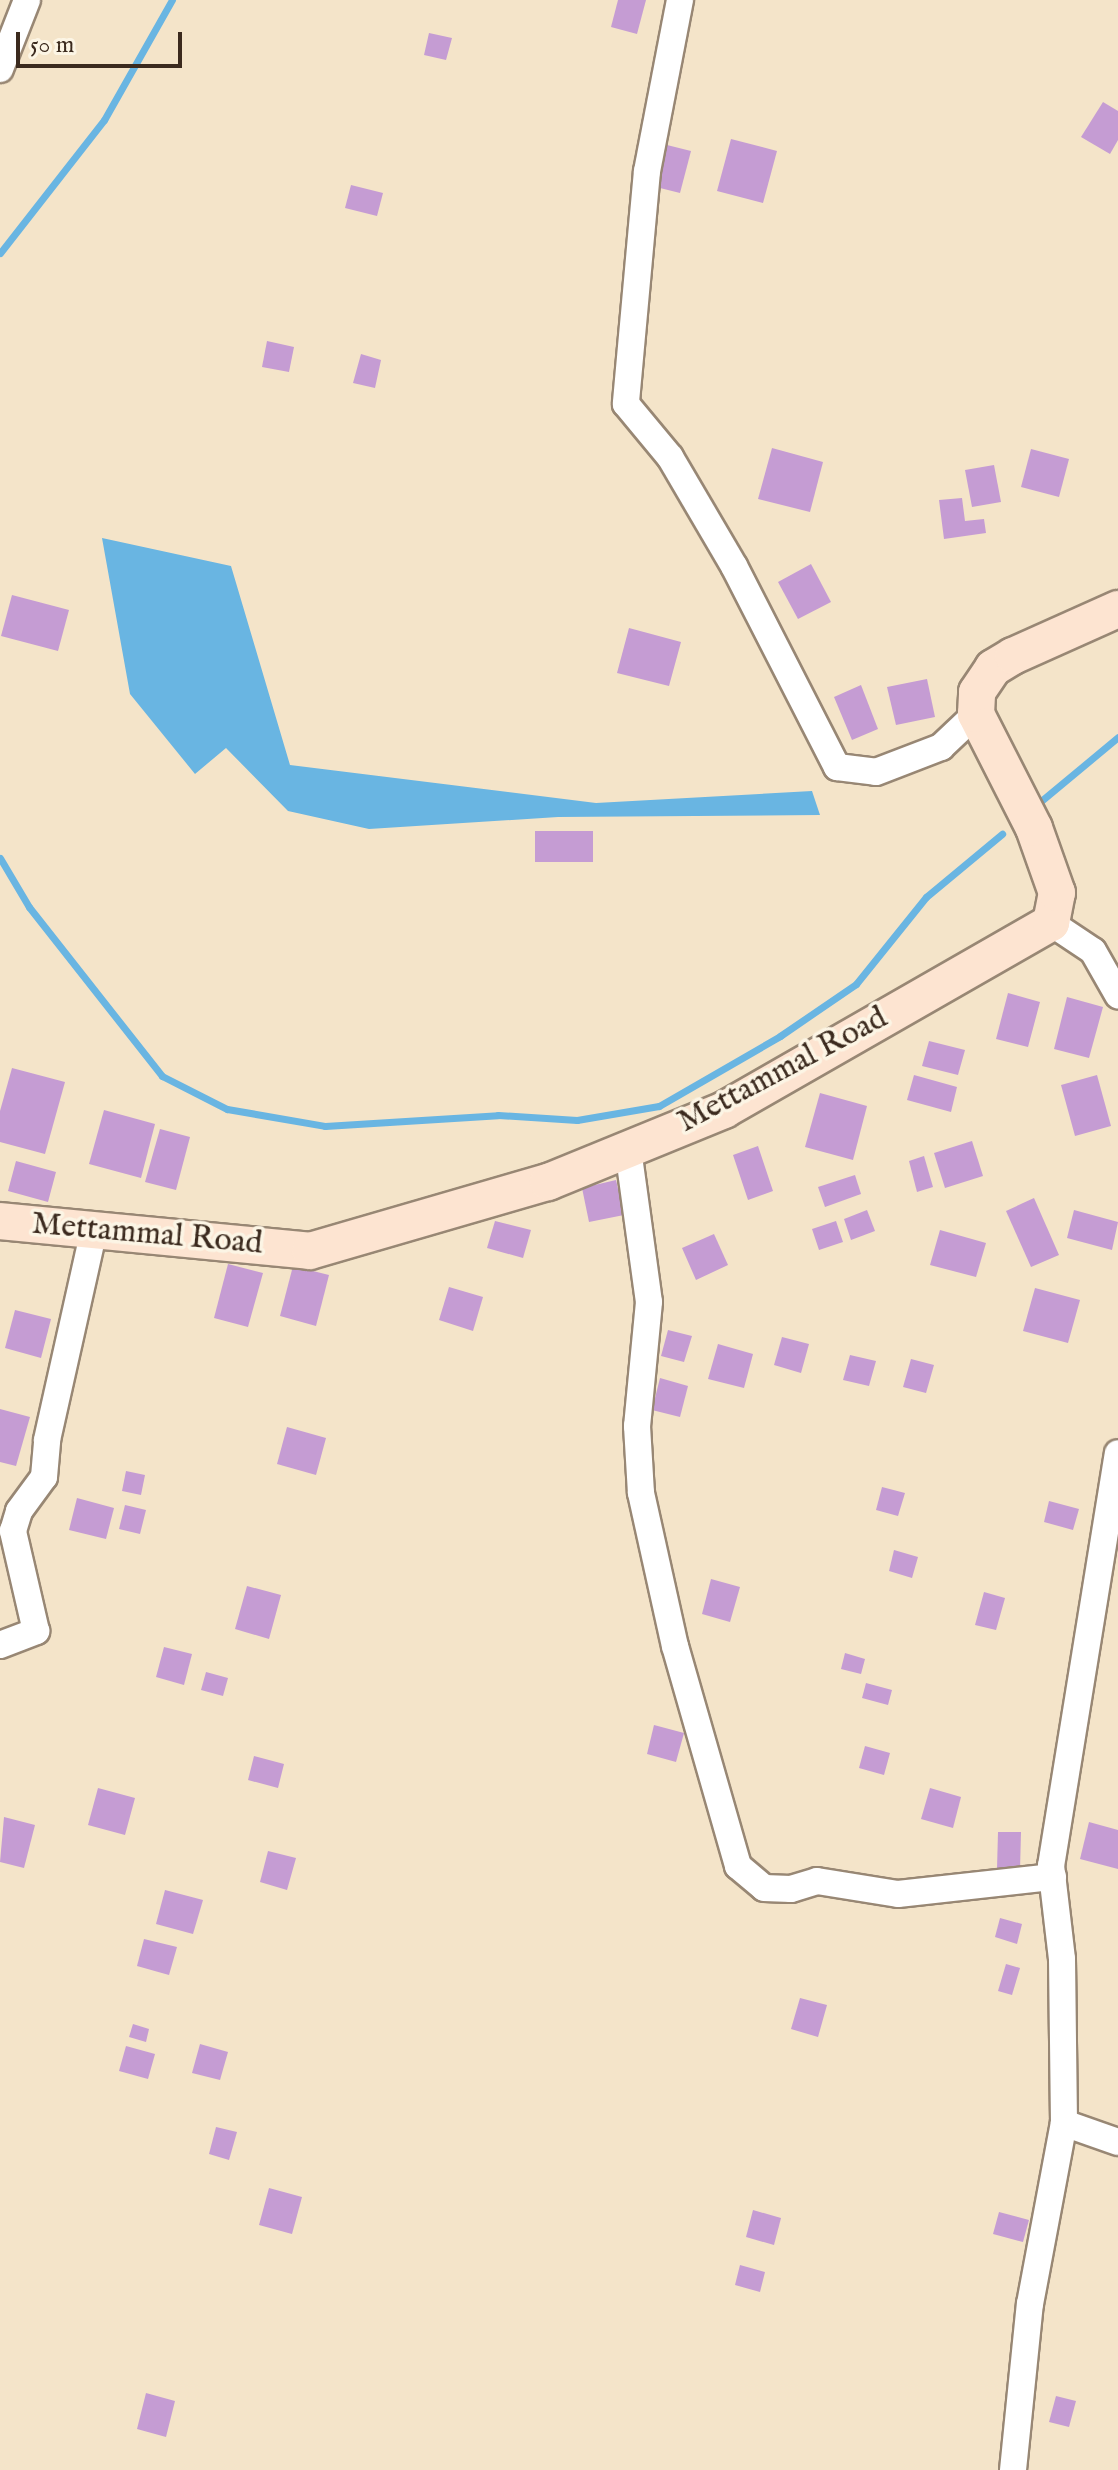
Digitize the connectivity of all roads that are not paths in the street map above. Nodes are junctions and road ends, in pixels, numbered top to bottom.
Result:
1 (27, 0) edge
2 (680, 0) edge
3 (0, 69) edge
4 (1118, 609) edge
5 (976, 714) junction
6 (1051, 923) junction
7 (1118, 995) edge
8 (628, 1149) junction
9 (0, 1221) edge
10 (94, 1230) junction
11 (1118, 1453) edge
12 (0, 1645) edge
13 (1053, 1877) junction
14 (1064, 2123) junction
15 (1118, 2142) edge
16 (1013, 2470) edge

1 - 3 street
2 - 5 street
4 - 5 main road
5 - 6 main road
6 - 7 street
6 - 8 main road, Mettammal Road
8 - 10 main road, Mettammal Road
8 - 13 street
9 - 10 main road, Mettammal Road
10 - 12 street
11 - 13 street
13 - 14 street
14 - 15 street
14 - 16 street

